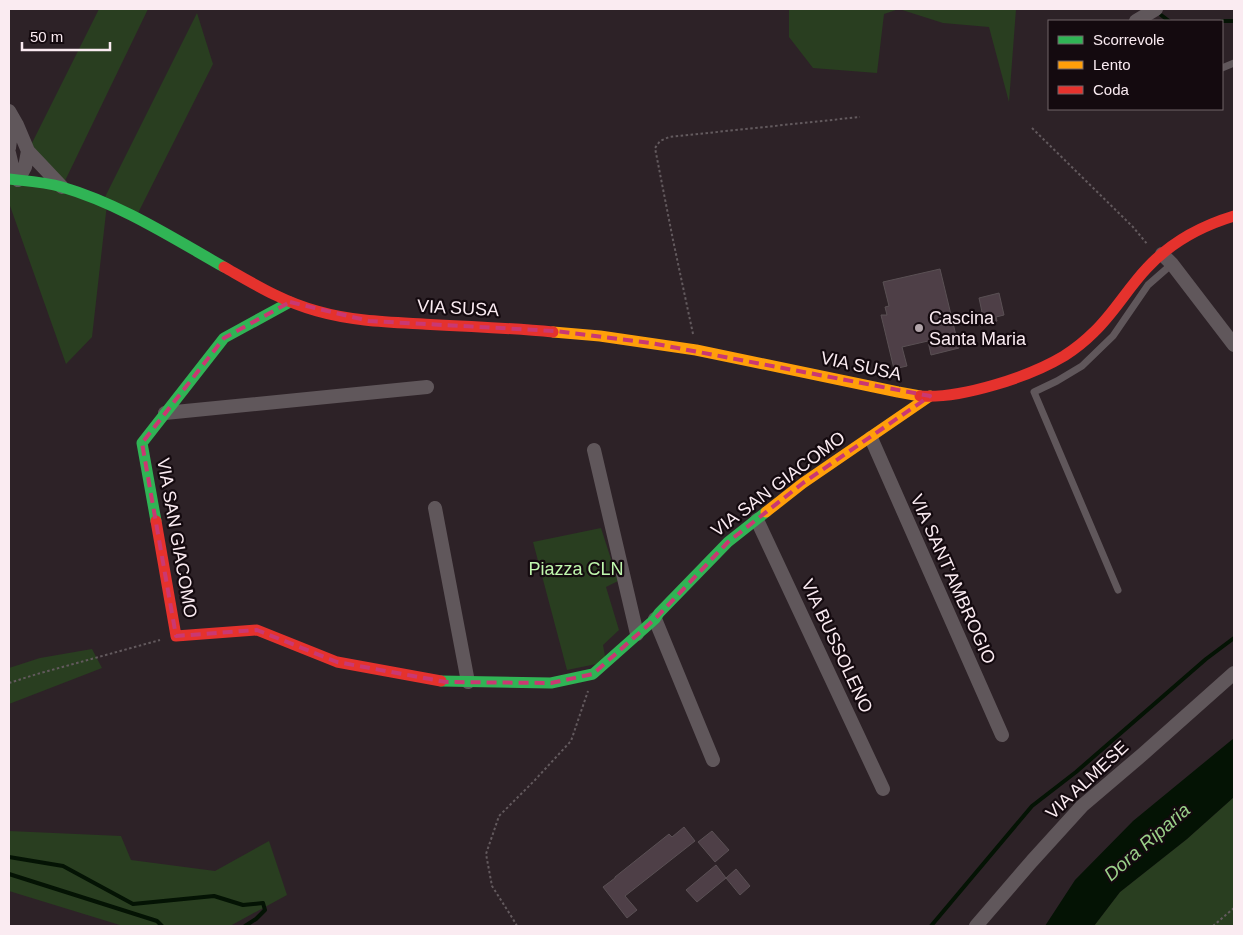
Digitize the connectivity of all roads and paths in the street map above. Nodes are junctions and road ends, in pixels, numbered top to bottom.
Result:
1 (9, 112) edge
2 (860, 117) dead end
3 (1032, 128) dead end
4 (9, 148) edge
5 (28, 151) junction
6 (9, 153) edge
7 (13, 179) edge
8 (62, 187) junction
9 (1234, 216) edge
10 (1162, 254) junction
11 (1172, 264) junction
12 (290, 302) junction
13 (1234, 345) edge
14 (696, 350) junction
15 (427, 387) dead end
16 (930, 396) junction
17 (165, 413) junction
18 (871, 438) junction
19 (594, 450) dead end
20 (435, 508) dead end
21 (757, 520) junction
22 (1118, 590) dead end
23 (655, 619) junction
24 (636, 634) junction
25 (176, 636) junction
26 (1234, 672) edge
27 (593, 674) junction
28 (468, 682) junction
29 (9, 683) edge
30 (1002, 735) dead end
31 (714, 760) dead end
32 (883, 789) dead end
33 (1234, 908) edge
34 (517, 926) edge
35 (976, 926) edge
36 (1213, 926) edge

1 - 4 street
1 - 5 street
2 - 14 path
3 - 10 path
5 - 7 street
5 - 8 street
6 - 7 street
7 - 8 main road, VIA SUSA
8 - 12 main road, VIA SUSA
9 - 10 main road, VIA SUSA
10 - 11 street
10 - 16 main road, VIA SUSA
11 - 13 street
11 - 22 lane
12 - 14 main road, VIA SUSA
12 - 17 main road, VIA SAN GIACOMO
14 - 16 main road, VIA SUSA
15 - 17 street
16 - 18 main road, VIA SAN GIACOMO
17 - 25 main road, VIA SAN GIACOMO
18 - 21 main road, VIA SAN GIACOMO
18 - 30 street, VIA SANT'AMBROGIO
19 - 24 street
20 - 28 street
21 - 23 main road, VIA SAN GIACOMO
21 - 32 street, VIA BUSSOLENO
23 - 24 main road, VIA SAN GIACOMO
23 - 31 street
24 - 27 main road, VIA SAN GIACOMO
25 - 28 main road, VIA SAN GIACOMO
25 - 29 path
26 - 35 street, VIA ALMESE
27 - 28 main road, VIA SAN GIACOMO
27 - 34 path
33 - 36 path

